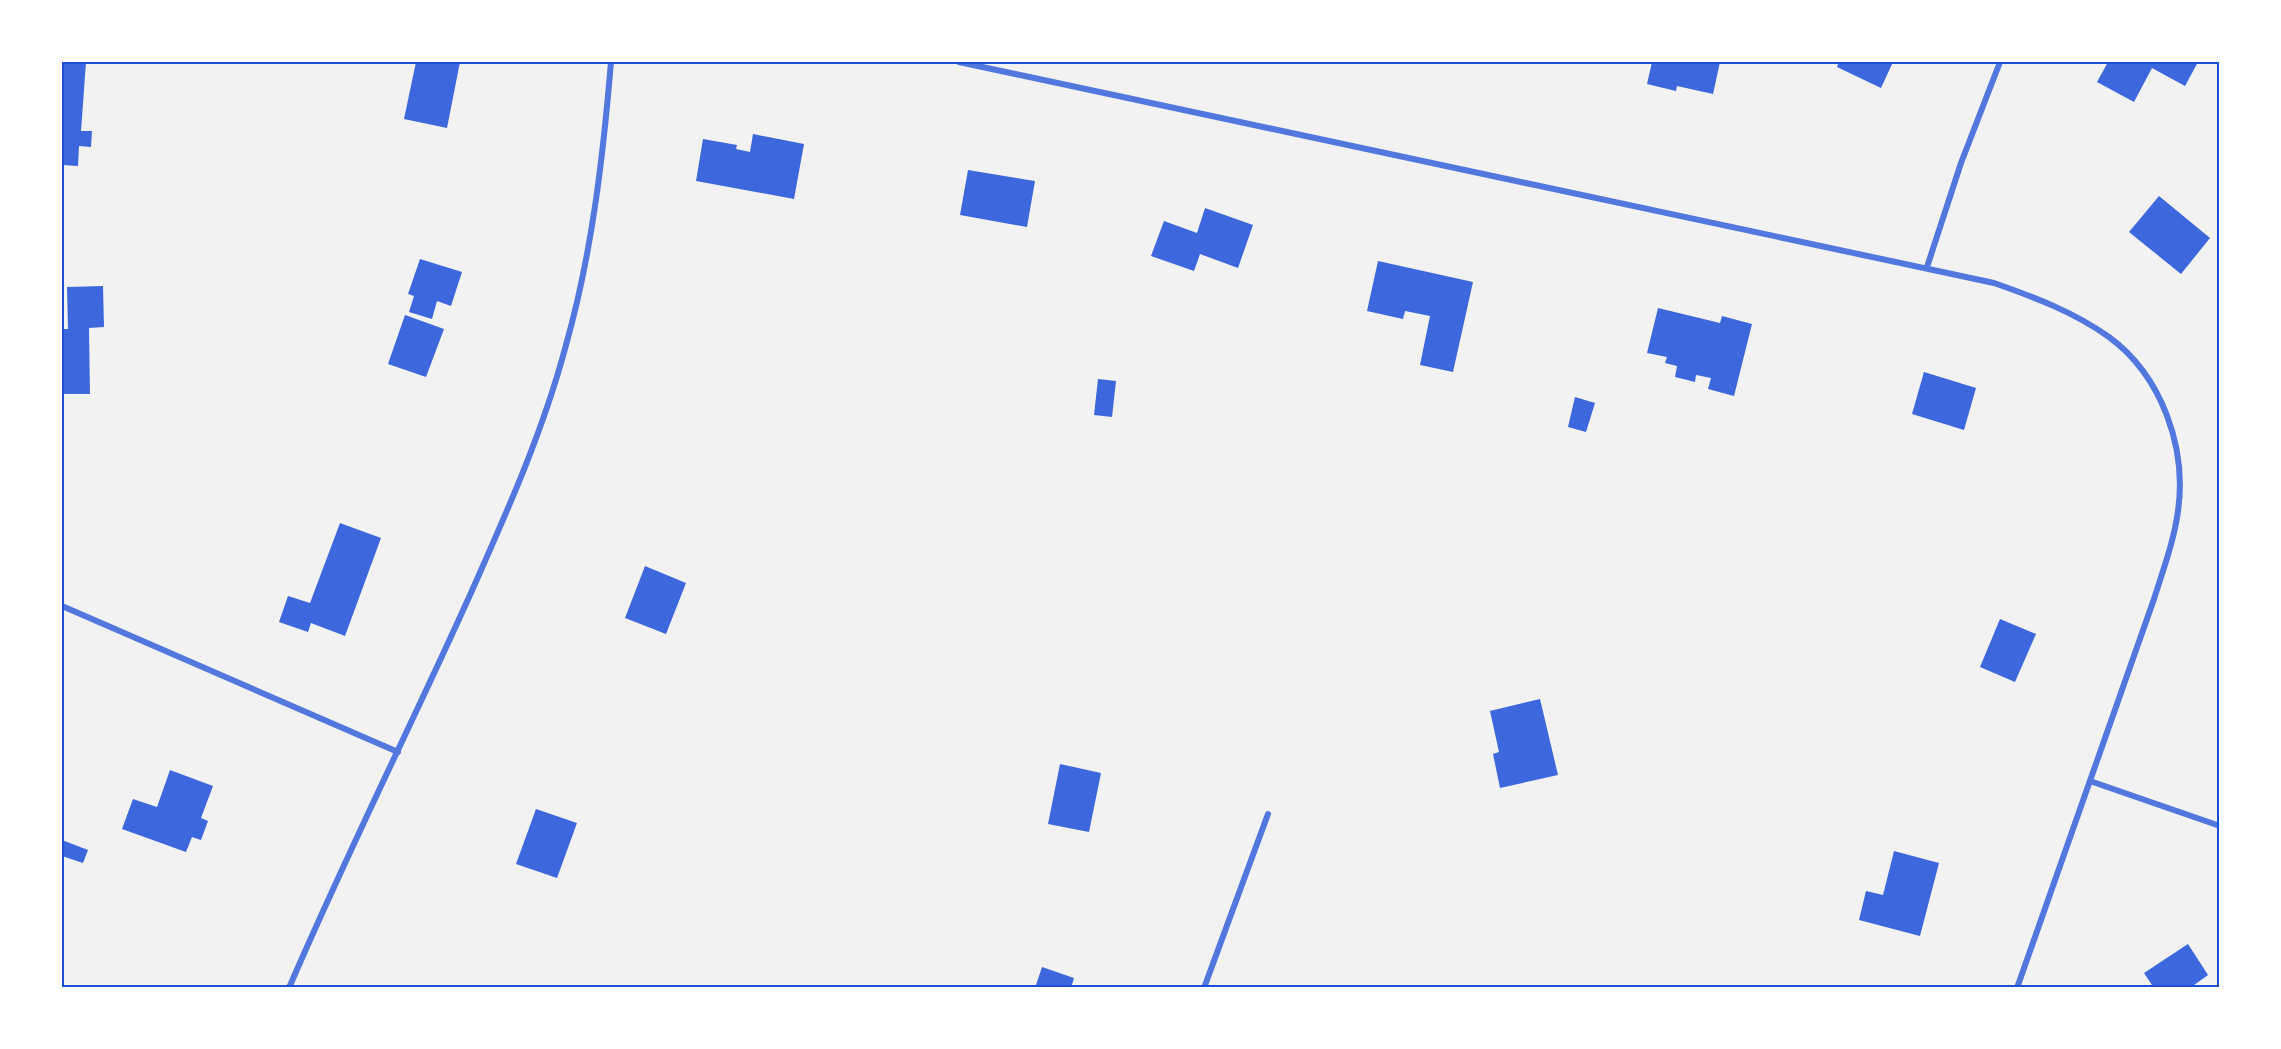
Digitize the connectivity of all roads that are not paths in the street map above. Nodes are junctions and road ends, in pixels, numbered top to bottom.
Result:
1 (610, 62) edge
2 (959, 62) edge
3 (2000, 62) edge
4 (1927, 267) junction
5 (62, 606) edge
6 (398, 752) junction
7 (2090, 781) junction
8 (1268, 814) dead end
9 (2220, 826) edge
10 (290, 987) edge
11 (1204, 987) edge
12 (2017, 987) edge

1 - 6 street
2 - 4 street
3 - 4 street
4 - 7 street
5 - 6 street
6 - 10 street
7 - 9 street
7 - 12 street
8 - 11 street

